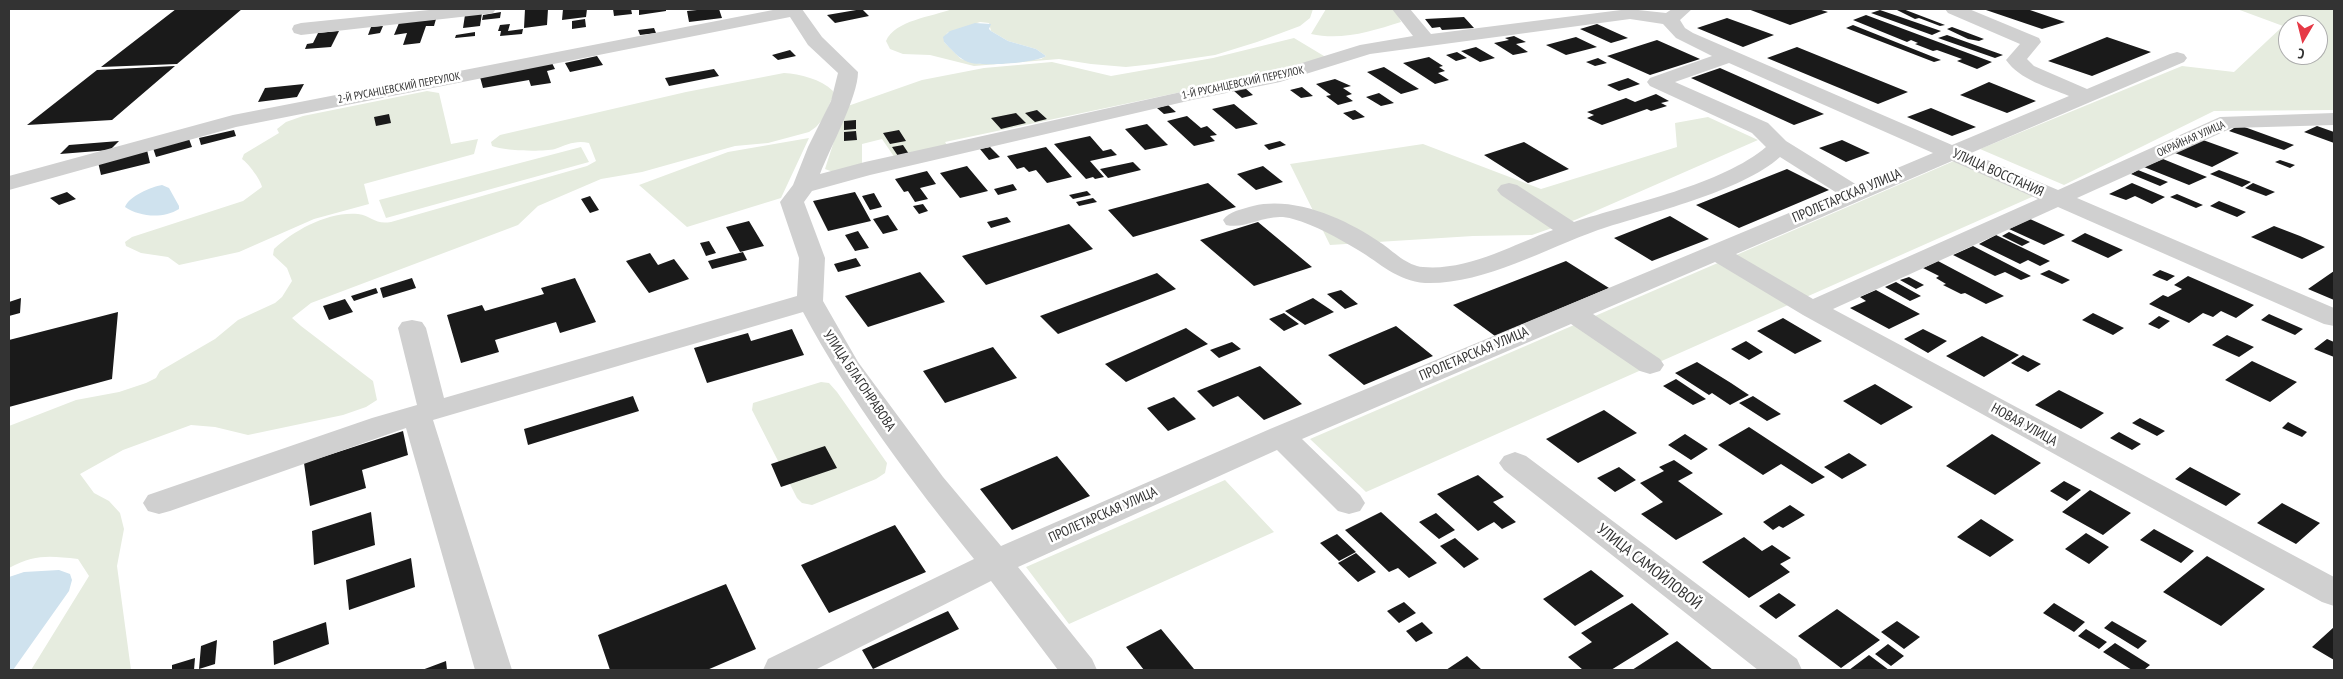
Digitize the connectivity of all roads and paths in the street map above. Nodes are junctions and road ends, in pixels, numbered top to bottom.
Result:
1 (487, 9) edge
2 (1401, 9) edge
3 (1954, 9) edge
4 (794, 10) edge
5 (1624, 11) edge
6 (1677, 14) edge
7 (301, 29) dead end
8 (1426, 40) junction
9 (1730, 56) junction
10 (2177, 58) dead end
11 (2087, 96) junction
12 (2334, 119) edge
13 (1778, 146) junction
14 (1951, 152) junction
15 (9, 183) edge
16 (804, 186) junction
17 (1509, 190) dead end
18 (1854, 193) junction
19 (2058, 199) junction
20 (1235, 220) dead end
21 (1571, 231) junction
22 (1715, 252) junction
23 (810, 301) junction
24 (1812, 309) junction
25 (1572, 312) junction
26 (2334, 318) edge
27 (412, 328) dead end
28 (1650, 365) dead end
29 (425, 414) junction
30 (1280, 436) junction
31 (1515, 463) dead end
32 (159, 503) dead end
33 (1349, 504) dead end
34 (997, 564) junction
35 (2334, 593) edge
36 (494, 670) edge
37 (781, 670) edge
38 (1079, 670) edge
39 (1784, 670) edge

1 - 7 street
2 - 8 street
3 - 11 street
4 - 15 street, 2-Й РУСАНЦЕВСКИЙ ПЕРЕУЛОК
4 - 16 street
5 - 6 street, 1-Й РУСАНЦЕВСКИЙ ПЕРЕУЛОК
5 - 8 street, 1-Й РУСАНЦЕВСКИЙ ПЕРЕУЛОК
6 - 9 street, УЛИЦА ВОССТАНИЯ
8 - 16 street, 1-Й РУСАНЦЕВСКИЙ ПЕРЕУЛОК
9 - 13 street
9 - 14 street, УЛИЦА ВОССТАНИЯ
10 - 11 street, ПРОЛЕТАРСКАЯ УЛИЦА
11 - 14 street, ПРОЛЕТАРСКАЯ УЛИЦА
12 - 19 street, ОКРАЙНАЯ УЛИЦА
13 - 18 street
13 - 21 street
14 - 18 street, ПРОЛЕТАРСКАЯ УЛИЦА
14 - 19 street, УЛИЦА ВОССТАНИЯ
16 - 23 street
17 - 21 street
18 - 22 street, ПРОЛЕТАРСКАЯ УЛИЦА
19 - 24 street, ОКРАЙНАЯ УЛИЦА
19 - 26 street, УЛИЦА ВОССТАНИЯ
20 - 21 street
22 - 24 street, НОВАЯ УЛИЦА
22 - 25 street, ПРОЛЕТАРСКАЯ УЛИЦА
23 - 29 street
23 - 34 street, УЛИЦА БЛАГОНРАВОВА
24 - 35 street, НОВАЯ УЛИЦА
25 - 28 street
25 - 30 street, ПРОЛЕТАРСКАЯ УЛИЦА
27 - 29 street
29 - 32 street
29 - 36 street
30 - 33 street
30 - 34 street, ПРОЛЕТАРСКАЯ УЛИЦА
31 - 39 street, УЛИЦА САМОЙЛОВОЙ
34 - 37 street, ПРОЛЕТАРСКАЯ УЛИЦА
34 - 38 street, УЛИЦА БЛАГОНРАВОВА

